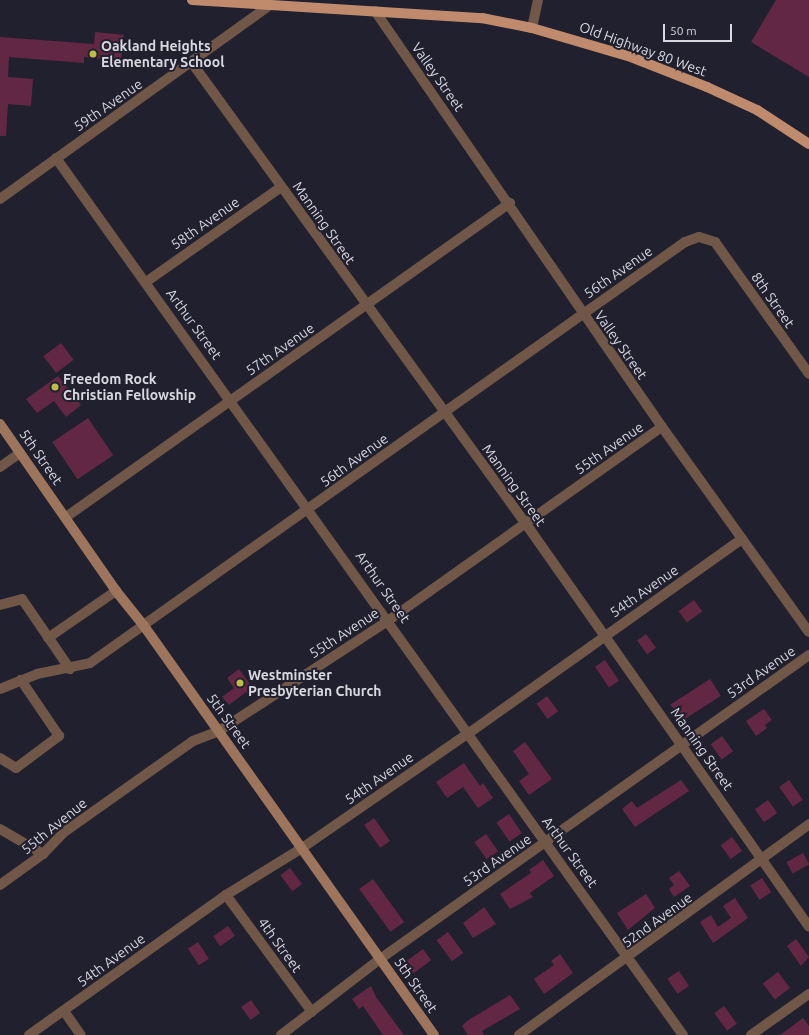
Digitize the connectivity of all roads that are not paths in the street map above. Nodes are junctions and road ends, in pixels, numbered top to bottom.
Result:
1 (192, 0) edge
2 (538, 0) edge
3 (298, 3) edge
4 (270, 5) junction
5 (375, 11) junction
6 (532, 28) junction
7 (192, 63) junction
8 (809, 144) edge
9 (56, 158) junction
10 (281, 187) junction
11 (0, 199) edge
12 (510, 203) junction
13 (715, 242) joint
14 (146, 282) junction
15 (365, 306) junction
16 (582, 314) junction
17 (809, 374) edge
18 (232, 400) junction
19 (443, 413) junction
20 (0, 424) edge
21 (662, 427) junction
22 (20, 453) junction
23 (0, 467) edge
24 (310, 509) junction
25 (66, 517) junction
26 (526, 524) junction
27 (742, 539) junction
28 (116, 591) junction
29 (3, 603) edge
30 (389, 620) junction
31 (144, 626) junction
32 (809, 632) edge
33 (605, 635) junction
34 (48, 638) junction
35 (809, 655) edge
36 (70, 669) junction
37 (21, 680) junction
38 (0, 689) edge
39 (219, 731) junction
40 (469, 733) junction
41 (682, 744) junction
42 (0, 758) edge
43 (809, 824) edge
44 (0, 829) edge
45 (546, 842) junction
46 (302, 848) junction
47 (43, 854) junction
48 (762, 860) junction
49 (0, 885) edge
50 (226, 895) junction
51 (809, 927) edge
52 (629, 957) junction
53 (380, 959) junction
54 (809, 994) edge
55 (64, 1011) junction
56 (312, 1012) junction
57 (29, 1035) edge
58 (81, 1035) edge
59 (281, 1035) edge
60 (434, 1035) edge
61 (520, 1035) edge
62 (683, 1035) edge
63 (751, 1035) edge

1 - 4 main road, Old Highway 80 West
2 - 6 street
3 - 4 main road, Old Highway 80 West
3 - 5 main road, Old Highway 80 West
4 - 7 street, 59th Avenue
5 - 6 main road, Old Highway 80 West
5 - 12 street, Valley Street
6 - 8 main road, Old Highway 80 West
7 - 9 street, 59th Avenue
7 - 10 street, Manning Street
9 - 11 street, 59th Avenue
9 - 14 street, Arthur Street
10 - 14 street, 58th Avenue
10 - 15 street, Manning Street
12 - 15 street, 57th Avenue
12 - 16 street, Valley Street
13 - 16 street, 56th Avenue
13 - 17 street, 8th Street
14 - 18 street, Arthur Street
15 - 18 street, 57th Avenue
15 - 19 street, Manning Street
16 - 19 street, 56th Avenue
16 - 21 street, Valley Street
18 - 24 street, Arthur Street
18 - 25 street, 57th Avenue
19 - 24 street, 56th Avenue
19 - 26 street, Manning Street
20 - 22 street, 5th Street
21 - 26 street, 55th Avenue
21 - 27 street, Valley Street
22 - 23 street
22 - 25 street, 5th Street
24 - 30 street, Arthur Street
24 - 31 street, 56th Avenue
25 - 28 street, 5th Street
26 - 30 street, 55th Avenue
26 - 33 street, Manning Street
27 - 32 street, Valley Street
27 - 33 street, 54th Avenue
28 - 31 street, 5th Street
28 - 34 street
29 - 34 street
30 - 39 street, 55th Avenue
30 - 40 street, Arthur Street
31 - 36 street, 56th Avenue
31 - 39 street, 5th Street
33 - 40 street, 54th Avenue
33 - 41 street, Manning Street
34 - 36 street
35 - 41 street, 53rd Avenue
36 - 37 street, 56th Avenue
37 - 38 street, 56th Avenue
37 - 42 street
39 - 46 street, 5th Street
39 - 47 street, 55th Avenue
40 - 45 street, Arthur Street
40 - 46 street, 54th Avenue
41 - 45 street, 53rd Avenue
41 - 48 street, Manning Street
43 - 48 street, 52nd Avenue
44 - 47 street
45 - 52 street, Arthur Street
45 - 53 street, 53rd Avenue
46 - 50 street, 54th Avenue
46 - 53 street, 5th Street
47 - 49 street, 55th Avenue
48 - 51 street, Manning Street
48 - 52 street, 52nd Avenue
50 - 55 street, 54th Avenue
50 - 56 street, 4th Street
52 - 61 street, 52nd Avenue
52 - 62 street, Arthur Street
53 - 56 street, 53rd Avenue
53 - 60 street, 5th Street
54 - 63 street
55 - 57 street, 54th Avenue
55 - 58 street
56 - 59 street, 53rd Avenue

